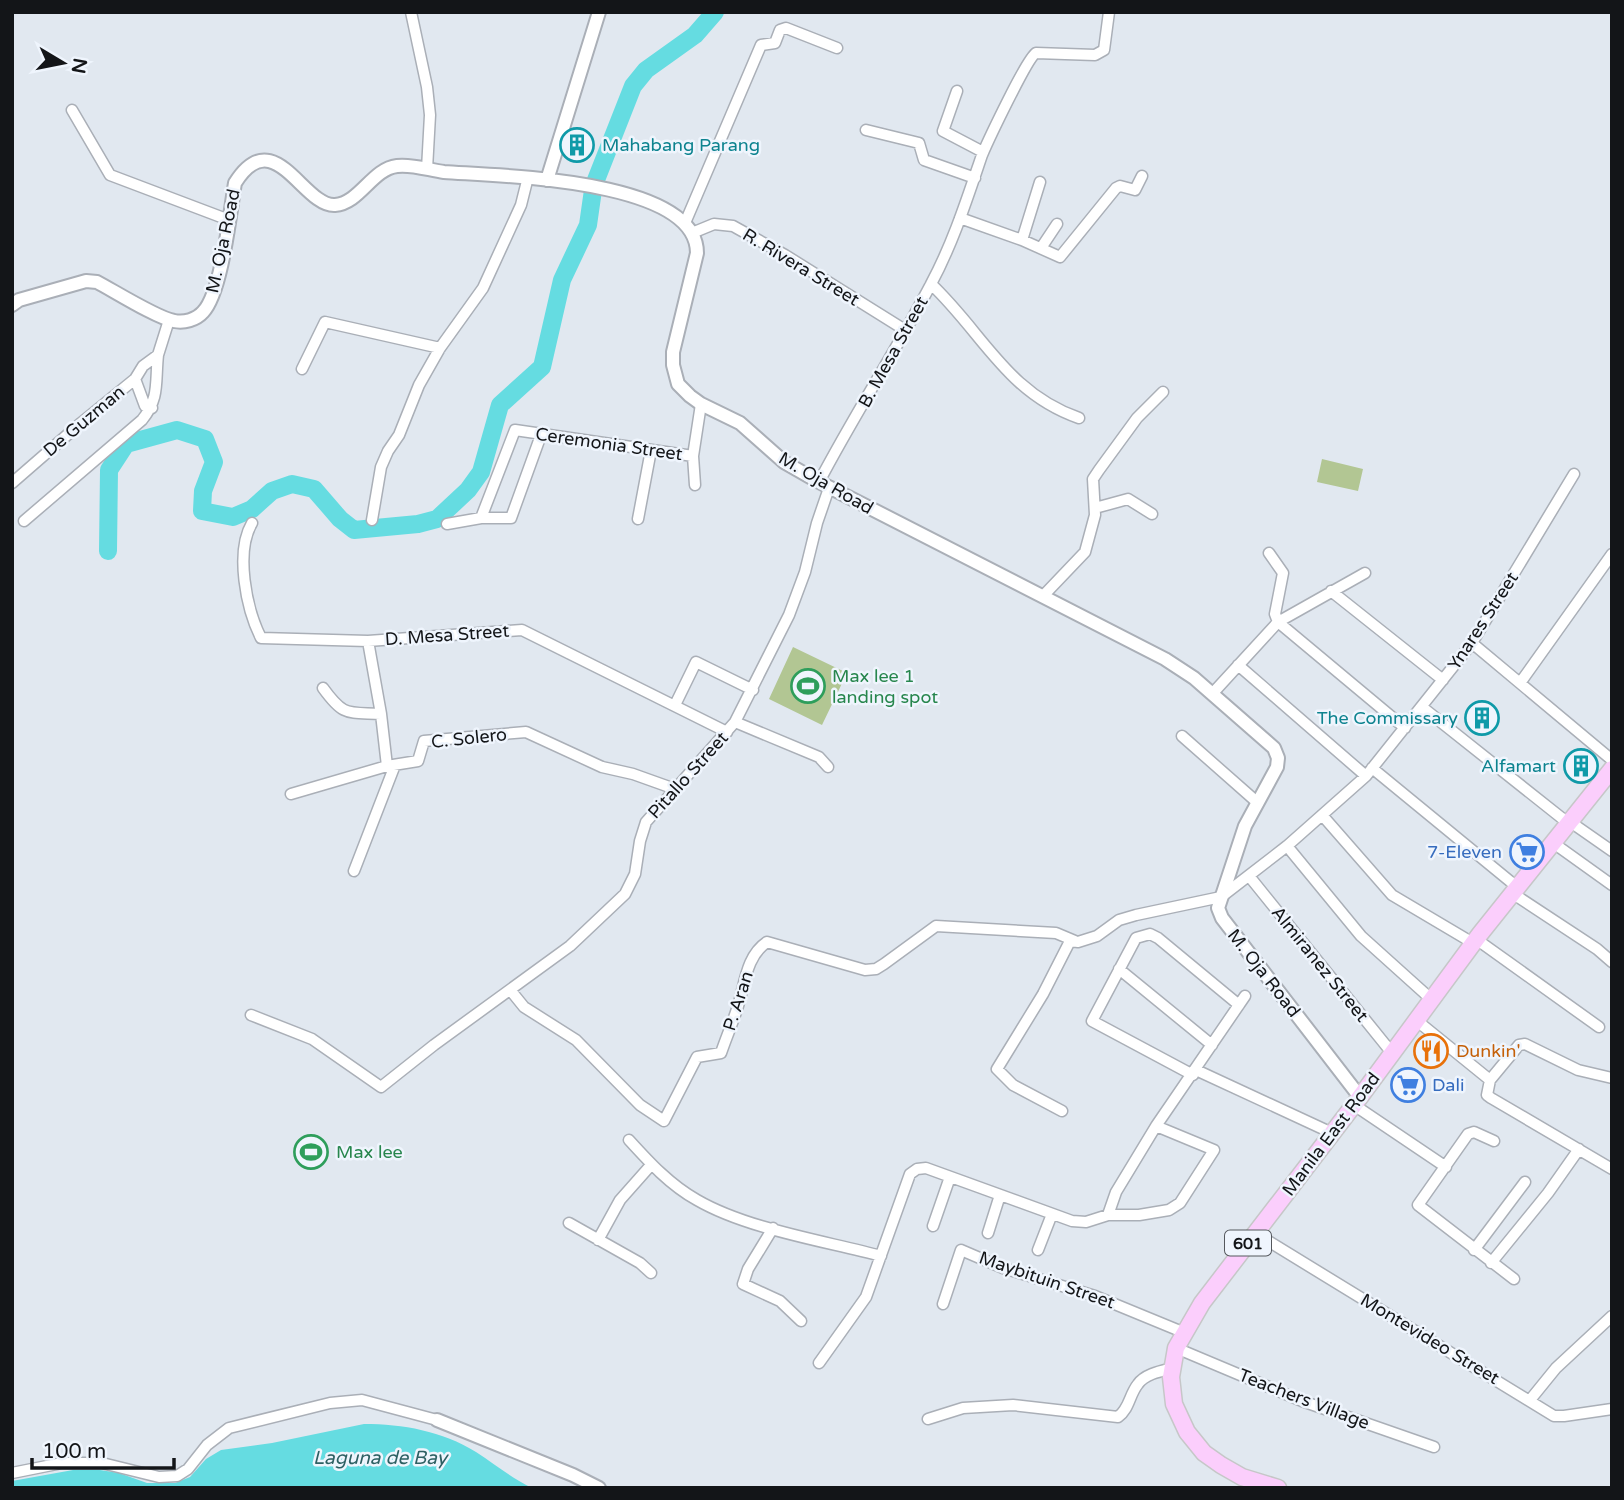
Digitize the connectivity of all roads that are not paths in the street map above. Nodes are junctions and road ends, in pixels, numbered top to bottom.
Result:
1 (411, 12) edge
2 (599, 12) edge
3 (1109, 12) edge
4 (837, 48) dead end
5 (957, 91) dead end
6 (72, 110) dead end
7 (866, 130) dead end
8 (984, 152) junction
9 (427, 169) junction
10 (1142, 176) dead end
11 (528, 177) junction
12 (975, 178) junction
13 (547, 180) junction
14 (1040, 182) dead end
15 (960, 218) junction
16 (229, 220) junction
17 (1057, 224) dead end
18 (689, 228) junction
19 (1022, 240) junction
20 (1041, 248) junction
21 (931, 284) junction
22 (12, 305) edge
23 (169, 320) junction
24 (905, 330) junction
25 (440, 348) junction
26 (158, 355) junction
27 (302, 369) dead end
28 (135, 379) junction
29 (1163, 392) dead end
30 (701, 404) junction
31 (152, 408) junction
32 (1079, 418) dead end
33 (541, 435) junction
34 (651, 450) junction
35 (693, 456) junction
36 (1574, 474) dead end
37 (12, 483) edge
38 (695, 485) dead end
39 (824, 485) junction
40 (1095, 508) junction
41 (1152, 514) dead end
42 (481, 518) junction
43 (638, 519) dead end
44 (372, 520) dead end
45 (24, 521) dead end
46 (251, 523) dead end
47 (447, 524) dead end
48 (1269, 553) dead end
49 (1612, 554) edge
50 (1364, 573) dead end
51 (1331, 591) junction
52 (1043, 596) junction
53 (1278, 622) junction
54 (368, 641) junction
55 (1472, 643) junction
56 (1238, 665) junction
57 (1443, 680) junction
58 (1520, 683) junction
59 (323, 688) dead end
60 (753, 690) junction
61 (1212, 694) junction
62 (675, 705) junction
63 (1422, 707) junction
64 (381, 714) junction
65 (735, 722) junction
66 (1405, 728) junction
67 (727, 732) junction
68 (1182, 736) dead end
69 (391, 766) junction
70 (828, 767) dead end
71 (1610, 771) edge
72 (1369, 772) junction
73 (675, 789) junction
74 (291, 794) dead end
75 (1258, 803) junction
76 (1322, 815) junction
77 (1569, 822) junction
78 (1552, 842) junction
79 (1287, 846) junction
80 (1612, 851) edge
81 (354, 871) dead end
82 (1249, 876) junction
83 (1612, 885) edge
84 (1514, 890) junction
85 (1221, 897) junction
86 (1074, 941) junction
87 (1474, 941) junction
88 (1612, 962) edge
89 (1119, 969) junction
90 (511, 991) junction
91 (1431, 999) junction
92 (251, 1014) dead end
93 (1416, 1020) junction
94 (1599, 1027) dead end
95 (1212, 1045) junction
96 (1392, 1053) junction
97 (1195, 1072) junction
98 (1612, 1078) edge
99 (1490, 1080) junction
100 (1357, 1101) junction
101 (1062, 1111) dead end
102 (1156, 1126) junction
103 (1332, 1133) junction
104 (629, 1140) dead end
105 (1494, 1141) dead end
106 (1579, 1149) junction
107 (651, 1165) junction
108 (1446, 1167) junction
109 (1612, 1168) edge
110 (950, 1177) junction
111 (1525, 1182) dead end
112 (1000, 1195) junction
113 (1052, 1214) junction
114 (1108, 1215) junction
115 (569, 1223) dead end
116 (933, 1226) dead end
117 (773, 1228) junction
118 (988, 1233) dead end
119 (1255, 1233) junction
120 (598, 1240) junction
121 (1038, 1250) dead end
122 (1474, 1250) junction
123 (881, 1256) junction
124 (1490, 1263) junction
125 (650, 1273) dead end
126 (1514, 1279) dead end
127 (943, 1304) dead end
128 (1612, 1316) edge
129 (802, 1321) dead end
130 (1185, 1333) junction
131 (1176, 1348) junction
132 (818, 1363) dead end
133 (1173, 1367) junction
134 (1530, 1400) junction
135 (1612, 1409) edge
136 (928, 1419) dead end
137 (437, 1420) joint
138 (1434, 1447) dead end
139 (12, 1473) edge
140 (599, 1488) edge
141 (1278, 1488) edge

1 - 9 street
2 - 13 street
3 - 8 street, B. Mesa Street
4 - 18 street
5 - 8 street
6 - 16 street
7 - 12 street
8 - 12 street, B. Mesa Street
9 - 11 street, M. Oja Road
9 - 16 street, M. Oja Road
10 - 20 street
11 - 13 street, M. Oja Road
11 - 25 street
12 - 15 street, B. Mesa Street
13 - 18 street, M. Oja Road
14 - 19 street
15 - 19 street
15 - 21 street, B. Mesa Street
16 - 23 street, M. Oja Road
17 - 20 street
18 - 24 street, R. Rivera Street
18 - 30 street, M. Oja Road
19 - 20 street
21 - 24 street, B. Mesa Street
21 - 32 street
22 - 23 street
23 - 26 street, De Guzman
24 - 39 street, B. Mesa Street
25 - 27 street
25 - 44 street
26 - 28 street, De Guzman
26 - 31 street
28 - 31 street
28 - 37 street, De Guzman
29 - 40 street
30 - 35 street, Ceremonia Street
30 - 39 street, M. Oja Road
31 - 45 street
33 - 34 street, Ceremonia Street
33 - 42 street
33 - 42 street, Ceremonia Street
34 - 35 street, Ceremonia Street
34 - 43 street
35 - 38 street
36 - 55 street, Ynares Street
39 - 52 street, M. Oja Road
39 - 60 street, Pitallo Street
40 - 41 street
40 - 52 street
42 - 47 street
46 - 54 street, D. Mesa Street
48 - 53 street
49 - 58 street
50 - 51 street
51 - 53 street
51 - 57 street
52 - 61 street, M. Oja Road
53 - 56 street
53 - 66 street
54 - 62 street, D. Mesa Street
54 - 64 street
55 - 57 street, Ynares Street
55 - 58 street
56 - 61 street
56 - 72 street
57 - 63 street, Ynares Street
58 - 71 street
59 - 64 street
60 - 62 street
60 - 65 street, Pitallo Street
61 - 75 street, M. Oja Road
62 - 67 street, D. Mesa Street
63 - 66 street, Ynares Street
63 - 77 street
64 - 69 street
65 - 67 street, Pitallo Street
65 - 70 street
66 - 72 street, Ynares Street
67 - 73 street, Pitallo Street
68 - 75 street
69 - 73 street, C. Solero
69 - 74 street
69 - 81 street
71 - 77 main road, Manila East Road / 601
72 - 76 street, Ynares Street
72 - 84 street
73 - 90 street, Pitallo Street
75 - 85 street, M. Oja Road
76 - 79 street, Ynares Street
76 - 87 street
77 - 78 main road, Manila East Road / 601
77 - 80 street
78 - 83 street
78 - 84 main road, Manila East Road / 601
79 - 82 street, Ynares Street
79 - 91 street
82 - 85 street, Ynares Street
82 - 96 street, Almiranez Street
84 - 87 main road, Manila East Road / 601
84 - 88 street
85 - 86 street
85 - 100 street, M. Oja Road
86 - 90 street, P. Aran
86 - 101 street
87 - 91 main road, Manila East Road / 601
87 - 94 street
89 - 95 street
89 - 95 street
89 - 97 street
90 - 92 street, Pitallo Street
91 - 93 main road, Manila East Road / 601
93 - 96 main road, Manila East Road / 601
93 - 99 street
95 - 97 street
96 - 100 main road, Manila East Road / 601
97 - 102 street
97 - 103 street
98 - 99 street
99 - 106 street
100 - 103 main road, Manila East Road / 601
100 - 108 street
102 - 114 street
102 - 114 street
103 - 119 main road, Manila East Road / 601
104 - 107 street
105 - 108 street
106 - 109 street
106 - 124 street
107 - 117 street
107 - 120 street
108 - 122 street
110 - 112 street
110 - 116 street
110 - 123 street
111 - 122 street
112 - 113 street
112 - 118 street
113 - 114 street
113 - 121 street
115 - 120 street
117 - 123 street
117 - 129 street
119 - 130 main road, Manila East Road / 601
119 - 134 street, Montevideo Street
120 - 125 street
122 - 124 street
123 - 132 street
124 - 126 street
127 - 130 street, Maybituin Street
128 - 134 street
130 - 131 main road, Manila East Road / 601
131 - 133 main road, Manila East Road / 601
131 - 138 street, Teachers Village
133 - 136 street
133 - 141 main road, Manila East Road / 601
134 - 135 street, Montevideo Street
137 - 139 street
137 - 140 street

